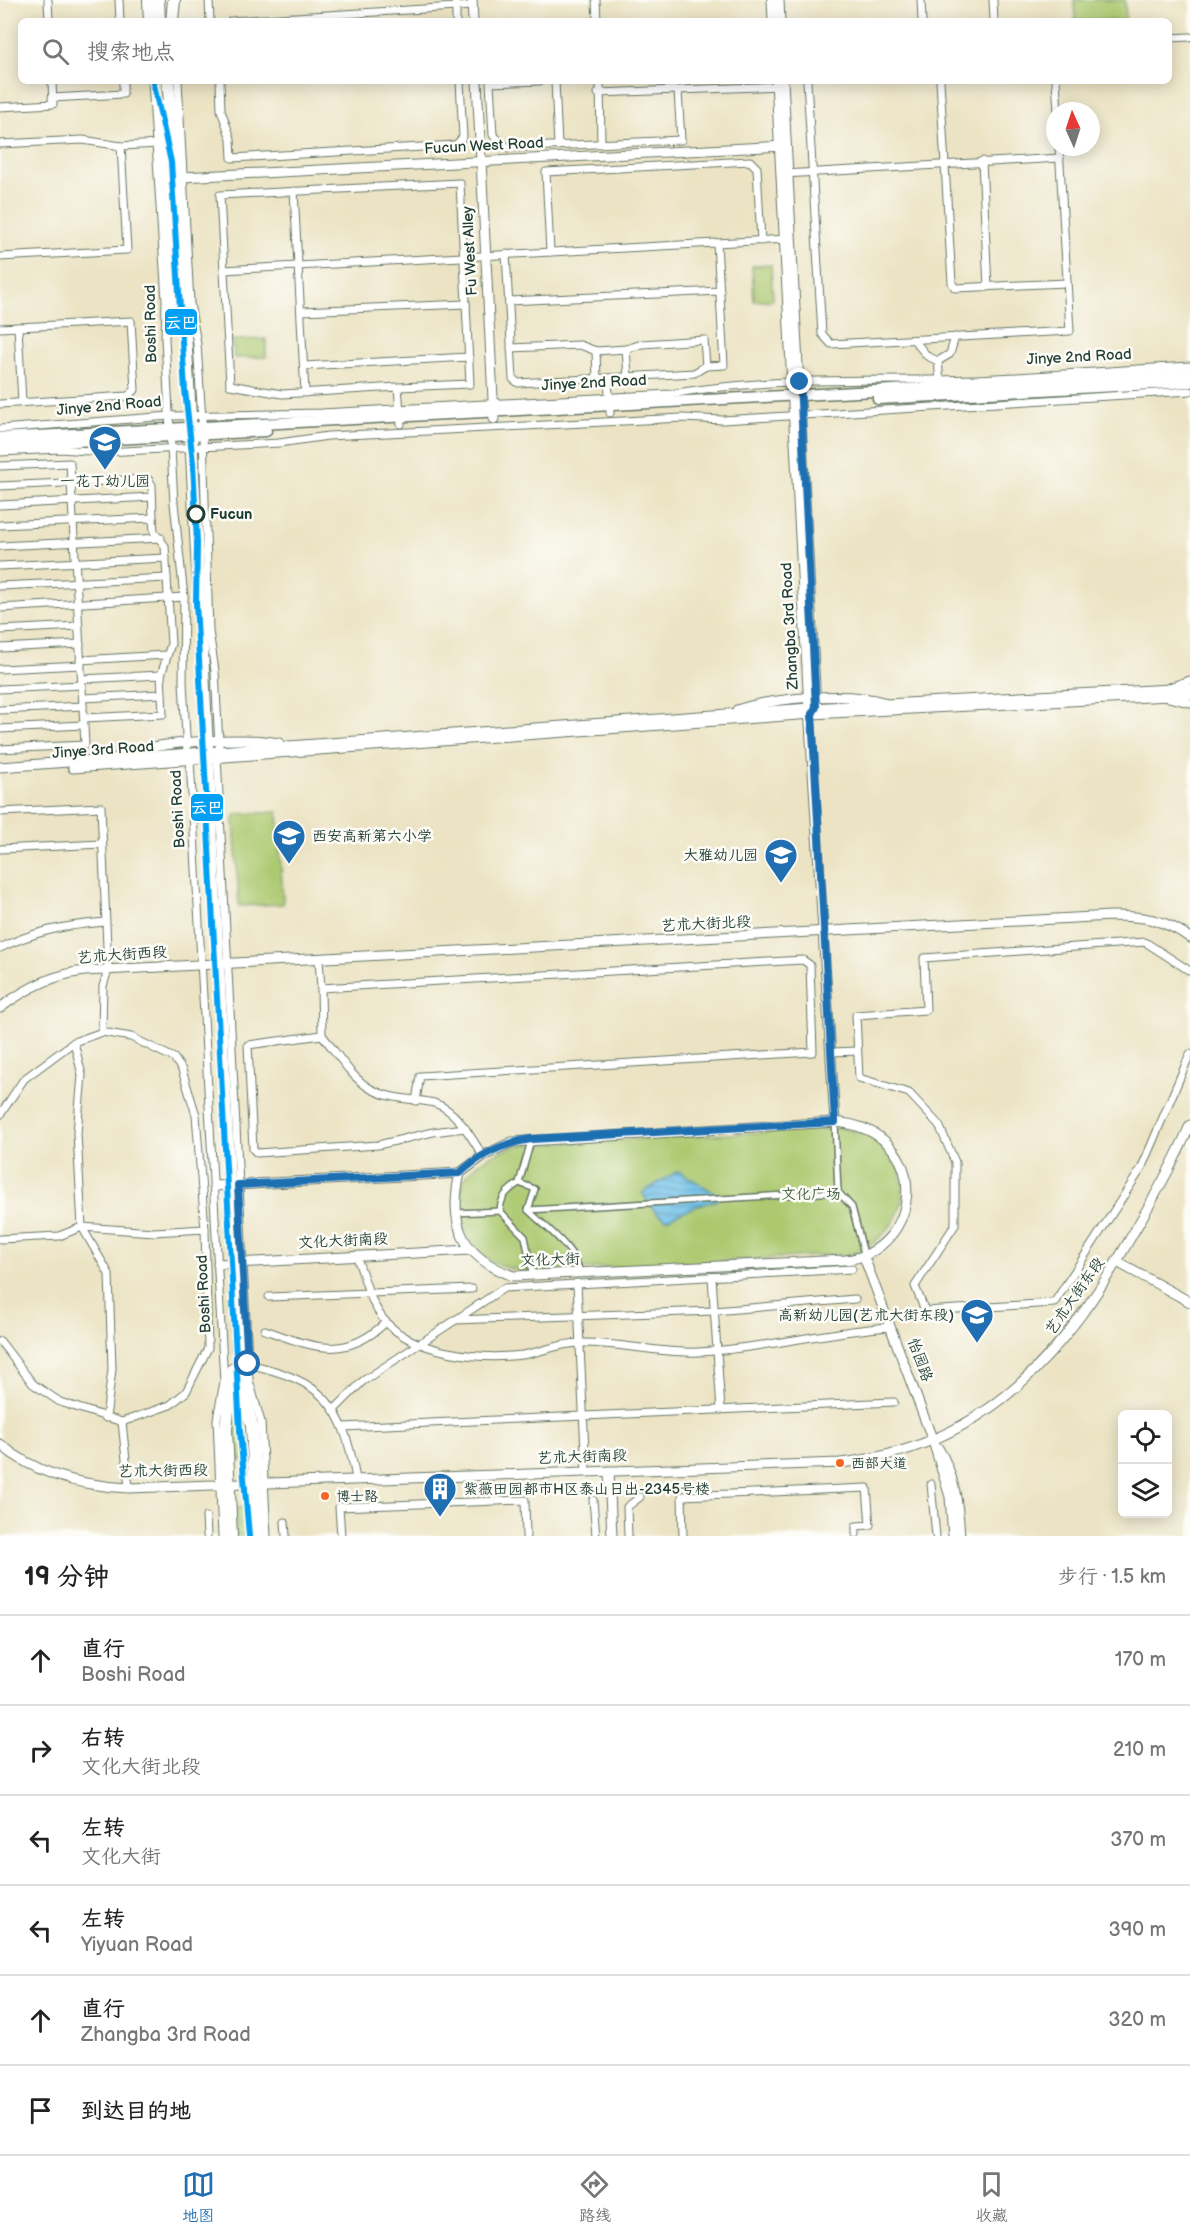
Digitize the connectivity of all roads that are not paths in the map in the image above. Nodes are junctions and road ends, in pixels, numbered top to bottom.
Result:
1 (48, 0) edge
2 (119, 0) edge
3 (149, 0) edge
4 (158, 0) edge
5 (166, 0) edge
6 (174, 0) edge
7 (209, 0) edge
8 (596, 0) edge
9 (772, 0) edge
10 (779, 0) edge
11 (921, 0) edge
12 (993, 0) edge
13 (455, 3) edge
14 (472, 3) edge
15 (49, 18) edge
16 (120, 18) edge
17 (150, 18) edge
18 (159, 18) edge
19 (166, 18) edge
20 (172, 18) edge
21 (210, 18) edge
22 (268, 18) edge
23 (456, 18) edge
24 (474, 18) edge
25 (597, 18) edge
26 (773, 18) edge
27 (780, 18) edge
28 (922, 18) edge
29 (994, 18) edge
30 (1190, 37) edge
31 (1172, 38) edge
32 (52, 84) edge
33 (123, 84) edge
34 (152, 84) edge
35 (160, 84) edge
36 (168, 84) edge
37 (178, 84) edge
38 (220, 84) edge
39 (460, 84) edge
40 (477, 84) edge
41 (490, 84) edge
42 (555, 84) edge
43 (600, 84) edge
44 (780, 84) edge
45 (807, 84) edge
46 (940, 84) edge
47 (1056, 84) edge
48 (678, 91) junction
49 (598, 93) junction
50 (52, 98) junction
51 (1057, 102) edge
52 (0, 107) edge
53 (0, 144) edge
54 (160, 144) junction
55 (601, 144) junction
56 (121, 146) junction
57 (558, 146) junction
58 (783, 146) junction
59 (1060, 158) joint
60 (982, 161) junction
61 (481, 162) junction
62 (945, 164) junction
63 (812, 171) junction
64 (785, 173) junction
65 (182, 177) junction
66 (294, 191) junction
67 (788, 239) junction
68 (761, 241) junction
69 (717, 243) junction
70 (550, 252) junction
71 (506, 254) junction
72 (485, 256) junction
73 (0, 257) edge
74 (464, 257) junction
75 (298, 266) junction
76 (224, 270) junction
77 (1067, 283) junction
78 (988, 287) junction
79 (720, 291) junction
80 (509, 302) junction
81 (466, 304) junction
82 (301, 311) junction
83 (18, 327) junction
84 (0, 328) edge
85 (955, 337) junction
86 (914, 340) junction
87 (511, 348) junction
88 (626, 349) junction
89 (596, 351) junction
90 (469, 357) junction
91 (938, 361) junction
92 (304, 366) junction
93 (706, 366) junction
94 (1190, 366) edge
95 (1190, 374) edge
96 (628, 377) junction
97 (608, 378) junction
98 (597, 379) junction
99 (796, 382) junction
100 (1190, 382) edge
101 (399, 387) junction
102 (940, 388) junction
103 (1190, 391) edge
104 (305, 393) junction
105 (797, 399) junction
106 (22, 402) junction
107 (0, 404) edge
108 (609, 405) junction
109 (494, 411) junction
110 (400, 416) junction
111 (798, 416) junction
112 (0, 429) edge
113 (187, 432) junction
114 (0, 438) edge
115 (0, 445) edge
116 (0, 452) edge
117 (0, 466) edge
118 (71, 482) junction
119 (0, 486) edge
120 (152, 497) junction
121 (72, 501) junction
122 (0, 505) edge
123 (153, 518) junction
124 (74, 522) junction
125 (0, 525) edge
126 (161, 538) junction
127 (74, 542) junction
128 (0, 546) edge
129 (166, 558) junction
130 (76, 562) junction
131 (0, 566) edge
132 (167, 578) junction
133 (77, 582) junction
134 (0, 586) edge
135 (184, 597) junction
136 (168, 598) junction
137 (78, 603) junction
138 (0, 608) edge
139 (79, 626) junction
140 (0, 630) edge
141 (80, 644) junction
142 (0, 648) edge
143 (166, 655) junction
144 (81, 662) junction
145 (0, 669) edge
146 (161, 675) junction
147 (1190, 680) edge
148 (82, 682) junction
149 (1190, 688) edge
150 (0, 689) edge
151 (1162, 693) junction
152 (162, 694) junction
153 (1190, 695) edge
154 (83, 702) junction
155 (1190, 703) edge
156 (812, 705) junction
157 (0, 710) edge
158 (84, 722) junction
159 (0, 729) edge
160 (0, 749) edge
161 (203, 751) junction
162 (0, 766) edge
163 (0, 772) edge
164 (0, 812) edge
165 (102, 844) junction
166 (0, 849) edge
167 (105, 922) junction
168 (824, 932) junction
169 (1190, 938) edge
170 (0, 948) edge
171 (319, 959) junction
172 (214, 964) junction
173 (108, 970) junction
174 (1190, 971) edge
175 (321, 988) junction
176 (0, 1008) edge
177 (102, 1032) junction
178 (322, 1035) junction
179 (74, 1042) junction
180 (857, 1051) junction
181 (832, 1052) junction
182 (1190, 1054) edge
183 (416, 1101) junction
184 (0, 1115) edge
185 (835, 1122) junction
186 (1190, 1125) edge
187 (465, 1128) junction
188 (531, 1139) junction
189 (483, 1156) junction
190 (460, 1173) junction
191 (519, 1183) junction
192 (226, 1185) junction
193 (838, 1192) junction
194 (528, 1210) junction
195 (500, 1211) junction
196 (455, 1213) junction
197 (82, 1227) junction
198 (205, 1229) junction
199 (0, 1239) edge
200 (470, 1250) junction
201 (356, 1255) junction
202 (864, 1257) junction
203 (1117, 1262) junction
204 (230, 1263) junction
205 (852, 1269) dead end
206 (578, 1274) junction
207 (533, 1276) junction
208 (712, 1277) junction
209 (577, 1285) junction
210 (472, 1289) dead end
211 (370, 1294) junction
212 (269, 1297) dead end
213 (855, 1299) dead end
214 (1190, 1302) edge
215 (714, 1311) junction
216 (579, 1314) junction
217 (452, 1321) junction
218 (386, 1322) junction
219 (891, 1327) junction
220 (265, 1330) dead end
221 (0, 1341) edge
222 (417, 1343) junction
223 (580, 1343) junction
224 (717, 1351) junction
225 (248, 1364) junction
226 (894, 1402) dead end
227 (335, 1409) junction
228 (721, 1410) junction
229 (584, 1417) junction
230 (106, 1418) junction
231 (122, 1422) junction
232 (343, 1427) junction
233 (933, 1441) junction
234 (0, 1444) edge
235 (609, 1471) junction
236 (586, 1472) junction
237 (356, 1479) junction
238 (260, 1483) junction
239 (224, 1484) junction
240 (931, 1484) dead end
241 (129, 1488) junction
242 (640, 1497) dead end
243 (593, 1500) dead end
244 (206, 1517) dead end
245 (285, 1522) dead end
246 (856, 1534) dead end
247 (207, 1536) edge
248 (222, 1536) edge
249 (231, 1536) edge
250 (258, 1536) edge
251 (267, 1536) edge
252 (286, 1536) edge
253 (341, 1536) edge
254 (526, 1536) edge
255 (596, 1536) edge
256 (612, 1536) edge
257 (628, 1536) edge
258 (683, 1536) edge
259 (936, 1536) edge
260 (953, 1536) edge
261 (960, 1536) edge

1 - 15 street
2 - 16 street
3 - 17 main road
4 - 18 main road
5 - 19 main road
6 - 20 main road
7 - 21 street
8 - 25 street
9 - 26 street
10 - 27 street
11 - 28 street
12 - 29 street
13 - 14 street
13 - 22 street
13 - 23 street
14 - 24 street
30 - 31 street
32 - 50 street
33 - 50 street
34 - 54 street, Boshi Road
35 - 54 main road, Boshi Road
36 - 113 main road, Boshi Road
37 - 65 street, Boshi Road
38 - 39 street
40 - 61 street, Fu West Alley
41 - 57 street
42 - 57 street
43 - 49 street
44 - 48 street
44 - 58 street, Zhangba 3rd Road
45 - 63 street
46 - 62 street
47 - 51 street
48 - 49 street
48 - 55 street
49 - 55 street
50 - 52 street
53 - 56 street
54 - 56 street
54 - 113 main road, Boshi Road
55 - 57 street
56 - 73 street
58 - 61 street, Fucun West Road
58 - 64 street, Zhangba 3rd Road
59 - 60 street
59 - 77 street
60 - 62 street
60 - 78 street
61 - 65 street, Fucun West Road
61 - 72 street, Fu West Alley
62 - 63 street
62 - 78 street
63 - 64 street
63 - 86 street
64 - 67 street, Zhangba 3rd Road
65 - 113 street, Boshi Road
66 - 74 street
66 - 75 street
66 - 76 street
67 - 68 street
67 - 99 street, Zhangba 3rd Road
68 - 69 street
68 - 70 street
69 - 70 street
69 - 79 street
70 - 71 street
71 - 72 street
71 - 80 street
72 - 74 street
72 - 109 street, Fu West Alley
74 - 75 street
74 - 81 street
75 - 76 street
75 - 82 street
76 - 104 street
77 - 78 street
77 - 85 street
79 - 80 street
79 - 93 street
80 - 87 street
81 - 82 street
81 - 90 street
82 - 92 street
83 - 84 street
83 - 106 street
83 - 106 street
85 - 86 street
85 - 91 street
86 - 91 street
87 - 89 street
87 - 98 street
88 - 89 street
88 - 93 street
88 - 96 street
89 - 98 street
90 - 92 street
90 - 101 street
91 - 102 street
92 - 104 street
93 - 96 street
94 - 102 street, Jinye 2nd Road
95 - 102 main road, Jinye 2nd Road
96 - 97 street
97 - 98 street
97 - 108 street
99 - 102 street, Jinye 2nd Road
99 - 105 street, Zhangba 3rd Road
99 - 108 street, Jinye 2nd Road
100 - 102 main road, Jinye 2nd Road
101 - 104 street
101 - 110 street
102 - 105 main road, Jinye 2nd Road
103 - 111 street, Jinye 2nd Road
105 - 108 main road, Jinye 2nd Road
105 - 111 street, Zhangba 3rd Road
106 - 107 street
108 - 109 main road, Jinye 2nd Road
109 - 110 main road, Jinye 2nd Road
110 - 113 main road, Jinye 2nd Road
111 - 113 street, Jinye 2nd Road
111 - 156 street, Zhangba 3rd Road
112 - 113 street, Jinye 2nd Road
113 - 114 main road, Jinye 2nd Road
113 - 115 main road, Jinye 2nd Road
113 - 116 street, Jinye 2nd Road
113 - 135 street, Boshi Road
113 - 161 main road, Boshi Road
117 - 118 street
118 - 119 street
118 - 120 street
118 - 121 street
120 - 121 street
120 - 123 street
121 - 122 street
121 - 124 street
123 - 124 street
123 - 126 street
124 - 125 street
124 - 127 street
126 - 127 street
126 - 129 street
127 - 128 street
127 - 130 street
129 - 130 street
129 - 132 street
130 - 131 street
130 - 133 street
132 - 133 street
132 - 136 street
133 - 134 street
133 - 137 street
135 - 136 street
135 - 161 street, Boshi Road
136 - 137 street
136 - 143 street
137 - 138 street
137 - 139 street
139 - 140 street
139 - 141 street
141 - 142 street
141 - 144 street
143 - 144 street
143 - 146 street
144 - 145 street
144 - 148 street
146 - 148 street
146 - 152 street
147 - 151 street
148 - 150 street
148 - 154 street
149 - 151 street
151 - 153 street
151 - 155 street
151 - 156 street
151 - 156 street
152 - 154 street
152 - 158 street
154 - 157 street
154 - 158 street
156 - 161 street
156 - 161 street
156 - 168 street, Zhangba 3rd Road
158 - 159 street
158 - 160 street
161 - 162 street, Jinye 3rd Road
161 - 163 street, Jinye 3rd Road
161 - 172 main road, Boshi Road
164 - 165 street
165 - 166 street
165 - 167 street
167 - 170 street
167 - 173 street
168 - 169 street, 艺术大街北段
168 - 171 street, 艺术大街北段
168 - 181 street, Zhangba 3rd Road
171 - 172 street, 艺术大街北段
171 - 175 street
172 - 173 street, 艺术大街西段
172 - 192 main road, Boshi Road
173 - 176 street, 艺术大街西段
173 - 177 street
174 - 180 street
175 - 178 street
175 - 183 street
177 - 179 street
177 - 198 street
178 - 183 street
178 - 187 street
179 - 184 street
179 - 197 street
180 - 181 street
180 - 182 street
181 - 185 street, Zhangba 3rd Road
183 - 187 street
185 - 188 street
185 - 193 street
185 - 202 street
186 - 203 street, 艺术大街东段
187 - 189 street
188 - 189 street
188 - 191 street
189 - 190 street
190 - 192 street
190 - 196 street, 文化大街
191 - 194 street
191 - 195 street
192 - 204 main road, Boshi Road
193 - 194 street
193 - 202 street
194 - 206 street
195 - 196 street
195 - 207 street
196 - 200 street, 文化大街
197 - 198 street
197 - 199 street
197 - 230 street
198 - 231 street
200 - 201 street, 文化大街南段
200 - 207 street, 文化大街
201 - 204 street, 文化大街南段
201 - 211 street
202 - 206 street, 文化大街
202 - 219 street, 怡园路
203 - 214 street
203 - 233 street, 艺术大街东段
204 - 225 street, Boshi Road
204 - 238 main road, Boshi Road
204 - 239 main road, Boshi Road
205 - 208 street
206 - 207 street, 文化大街
206 - 209 street
208 - 209 street
208 - 215 street
209 - 216 street
209 - 217 street
210 - 211 street
211 - 212 street
211 - 218 street
213 - 215 street
215 - 216 street
215 - 224 street
216 - 217 street
216 - 223 street
217 - 222 street
218 - 220 street
218 - 222 street
219 - 224 street
219 - 233 street, 怡园路
221 - 230 street
222 - 223 street
222 - 227 street
223 - 224 street
223 - 229 street
224 - 228 street
225 - 227 street
225 - 238 street, Boshi Road
226 - 228 street
227 - 232 street
228 - 229 street
229 - 232 street
229 - 236 street
230 - 231 street
231 - 241 street
232 - 237 street
233 - 235 street, 艺术大街南段
233 - 260 street, 怡园路
233 - 261 street, 怡园路
234 - 241 street, 艺术大街西段
235 - 236 street, 艺术大街南段
235 - 256 street
236 - 237 street, 艺术大街南段
237 - 238 street, 艺术大街南段
238 - 239 street, 艺术大街南段
238 - 250 main road, Boshi Road
238 - 251 street, Boshi Road
239 - 241 street, 艺术大街西段
239 - 248 street, Boshi Road
239 - 249 main road, Boshi Road
240 - 259 street
242 - 257 street
243 - 255 street
244 - 247 street
245 - 252 street
246 - 258 street
253 - 254 street

